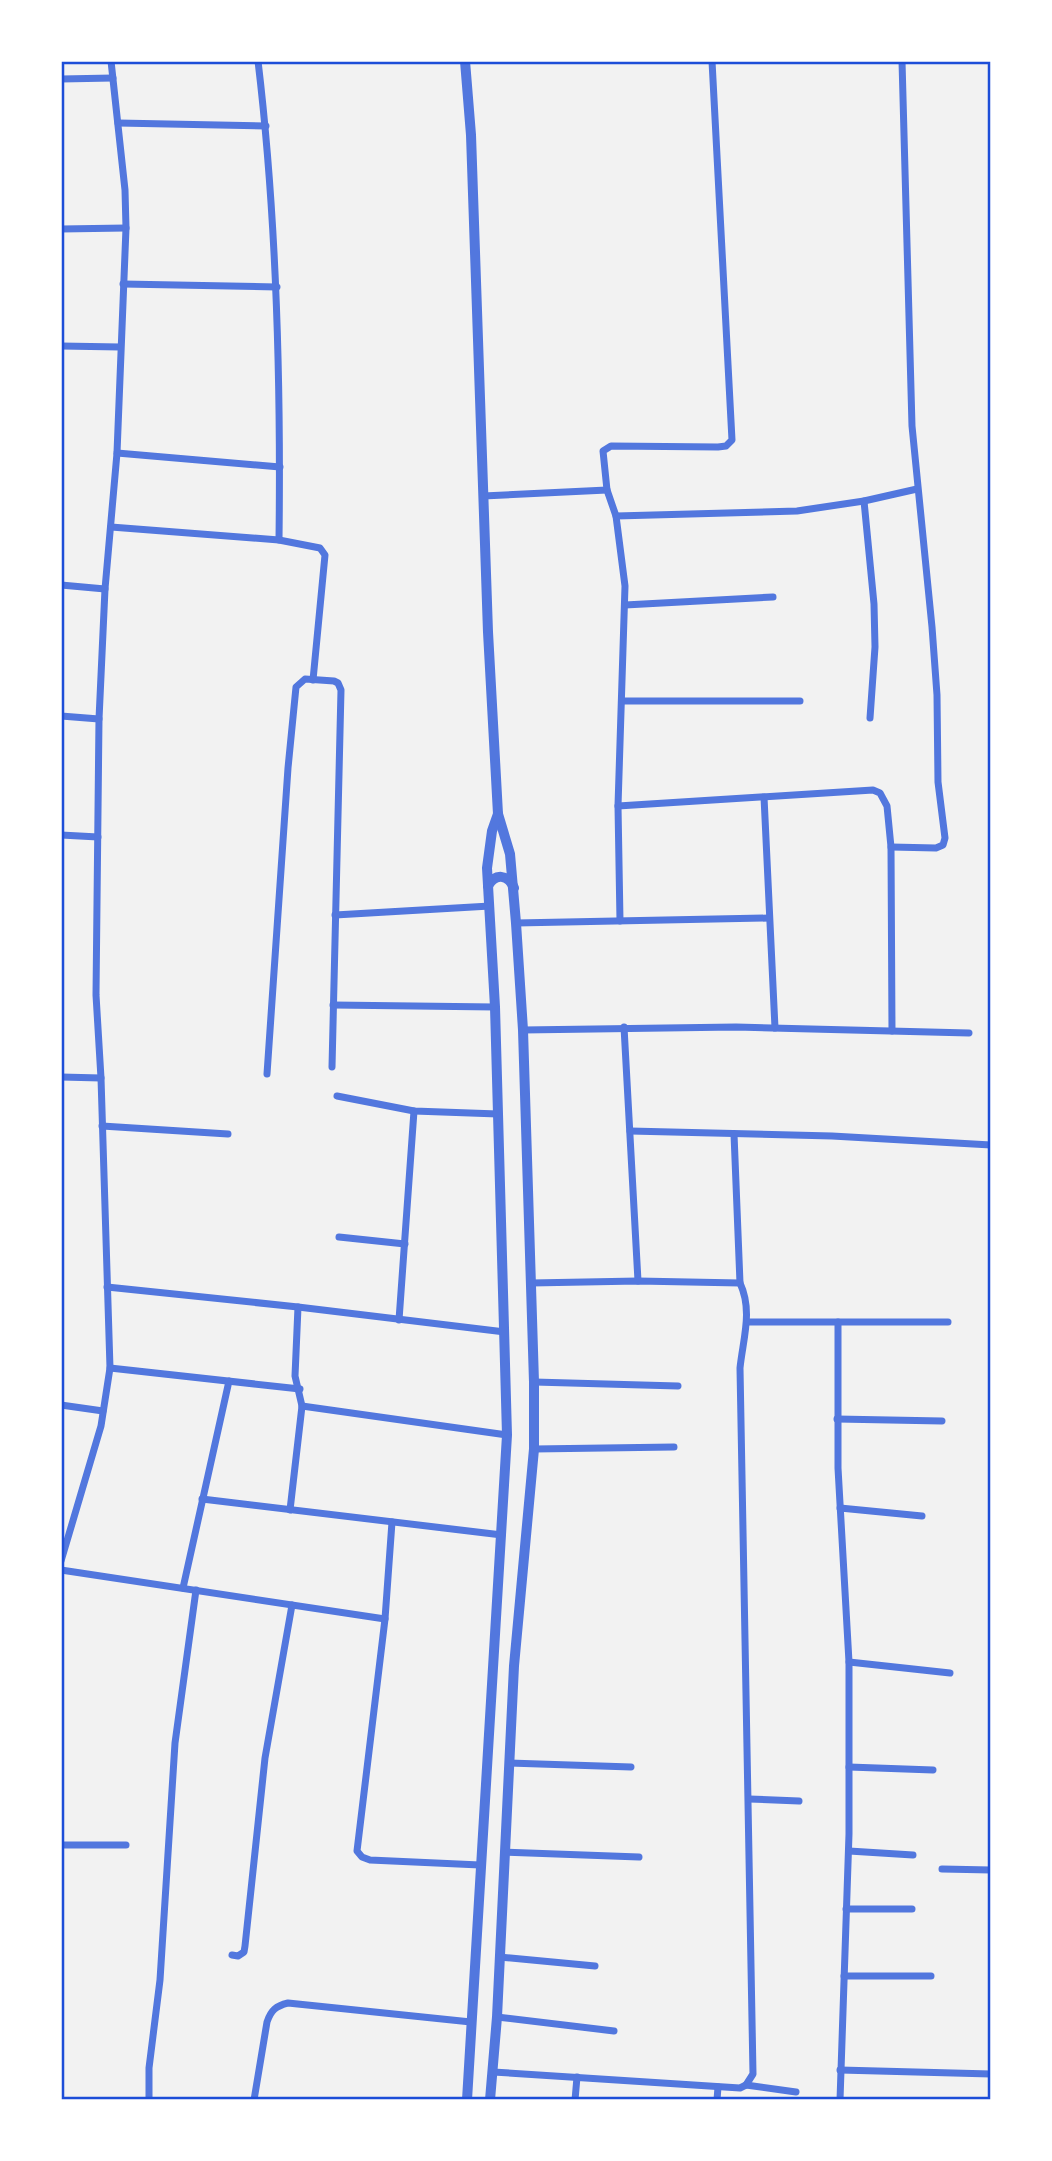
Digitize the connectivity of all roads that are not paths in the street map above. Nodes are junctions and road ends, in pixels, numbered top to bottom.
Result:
1 (111, 61) edge
2 (258, 61) edge
3 (465, 61) edge
4 (712, 61) edge
5 (902, 61) edge
6 (113, 78) junction
7 (61, 79) edge
8 (118, 123) junction
9 (266, 126) junction
10 (126, 228) junction
11 (61, 229) edge
12 (123, 284) junction
13 (277, 287) junction
14 (61, 346) edge
15 (120, 347) junction
16 (117, 453) junction
17 (280, 467) junction
18 (917, 489) junction
19 (607, 490) junction
20 (483, 496) junction
21 (864, 501) junction
22 (616, 516) junction
23 (111, 527) junction
24 (279, 540) junction
25 (61, 585) edge
26 (105, 589) junction
27 (773, 597) dead end
28 (625, 605) junction
29 (313, 680) junction
30 (622, 701) junction
31 (800, 701) dead end
32 (61, 716) edge
33 (870, 718) dead end
34 (99, 719) junction
35 (764, 797) junction
36 (618, 806) junction
37 (498, 814) junction
38 (61, 835) edge
39 (98, 837) junction
40 (891, 847) junction
41 (488, 886) junction
42 (513, 888) junction
43 (490, 906) junction
44 (335, 915) junction
45 (769, 918) junction
46 (620, 921) junction
47 (516, 923) junction
48 (333, 1005) junction
49 (495, 1007) junction
50 (624, 1027) junction
51 (775, 1028) junction
52 (523, 1030) junction
53 (892, 1031) junction
54 (969, 1033) dead end
55 (332, 1067) dead end
56 (267, 1074) dead end
57 (61, 1077) edge
58 (101, 1078) junction
59 (337, 1096) dead end
60 (414, 1111) junction
61 (498, 1114) junction
62 (103, 1126) junction
63 (630, 1131) junction
64 (228, 1134) dead end
65 (734, 1134) junction
66 (991, 1145) edge
67 (339, 1237) dead end
68 (405, 1244) junction
69 (638, 1281) junction
70 (531, 1283) junction
71 (740, 1283) junction
72 (107, 1287) junction
73 (298, 1307) junction
74 (399, 1320) junction
75 (747, 1322) junction
76 (838, 1322) junction
77 (948, 1322) dead end
78 (505, 1332) junction
79 (110, 1368) junction
80 (229, 1381) junction
81 (534, 1382) junction
82 (678, 1386) dead end
83 (300, 1389) junction
84 (61, 1405) edge
85 (302, 1406) junction
86 (103, 1411) junction
87 (837, 1419) junction
88 (942, 1421) dead end
89 (507, 1435) junction
90 (674, 1447) dead end
91 (534, 1449) junction
92 (202, 1499) junction
93 (840, 1508) junction
94 (290, 1510) junction
95 (922, 1516) dead end
96 (392, 1522) junction
97 (502, 1535) junction
98 (61, 1561) edge
99 (61, 1570) edge
100 (183, 1588) junction
101 (196, 1590) junction
102 (292, 1605) junction
103 (385, 1619) junction
104 (849, 1662) junction
105 (492, 1664) junction
106 (514, 1666) junction
107 (950, 1673) dead end
108 (509, 1763) junction
109 (631, 1767) dead end
110 (849, 1767) junction
111 (933, 1770) dead end
112 (749, 1799) junction
113 (799, 1801) dead end
114 (61, 1845) edge
115 (126, 1845) dead end
116 (849, 1851) junction
117 (504, 1852) junction
118 (913, 1856) dead end
119 (639, 1857) dead end
120 (480, 1865) junction
121 (942, 1869) dead end
122 (991, 1870) edge
123 (846, 1909) junction
124 (912, 1909) dead end
125 (232, 1955) dead end
126 (499, 1957) junction
127 (595, 1966) dead end
128 (844, 1976) junction
129 (931, 1976) dead end
130 (497, 2017) junction
131 (471, 2022) junction
132 (614, 2031) dead end
133 (840, 2070) junction
134 (493, 2072) junction
135 (991, 2074) edge
136 (577, 2077) junction
137 (747, 2085) junction
138 (718, 2087) junction
139 (796, 2092) dead end
140 (149, 2100) edge
141 (254, 2100) edge
142 (467, 2100) edge
143 (490, 2100) edge
144 (575, 2100) edge
145 (717, 2100) edge
146 (840, 2100) edge

1 - 6 street
2 - 9 street
3 - 20 street
4 - 19 street
5 - 18 street
6 - 7 street
6 - 8 street
8 - 9 street
8 - 10 street
9 - 13 street
10 - 11 street
10 - 12 street
12 - 13 street
12 - 15 street
13 - 17 street
14 - 15 street
15 - 16 street
16 - 17 street
16 - 23 street
17 - 24 street
18 - 21 street
18 - 40 street
19 - 20 street
19 - 22 street
20 - 37 street
21 - 22 street
21 - 33 street
22 - 28 street
23 - 24 street
23 - 26 street
24 - 29 street
25 - 26 street
26 - 34 street
27 - 28 street
28 - 30 street
29 - 44 street
29 - 56 street
30 - 31 street
30 - 36 street
32 - 34 street
34 - 39 street
35 - 36 street
35 - 40 street
35 - 45 street
36 - 46 street
37 - 41 street
37 - 42 street
38 - 39 street
39 - 58 street
40 - 53 street
41 - 42 street
41 - 43 street
42 - 47 street
43 - 44 street
43 - 49 street
44 - 48 street
45 - 46 street
45 - 51 street
46 - 47 street
47 - 52 street
48 - 49 street
48 - 55 street
49 - 61 street
50 - 51 street
50 - 52 street
50 - 63 street
51 - 53 street
52 - 70 street
53 - 54 street
57 - 58 street
58 - 62 street
59 - 60 street
60 - 61 street
60 - 68 street
61 - 78 street
62 - 64 street
62 - 72 street
63 - 65 street
63 - 69 street
65 - 66 street
65 - 71 street
67 - 68 street
68 - 74 street
69 - 70 street
69 - 71 street
70 - 81 street
71 - 75 street
72 - 73 street
72 - 79 street
73 - 74 street
73 - 83 street
74 - 78 street
75 - 76 street
75 - 112 street
76 - 77 street
76 - 87 street
78 - 89 street
79 - 80 street
79 - 86 street
80 - 83 street
80 - 92 street
81 - 82 street
81 - 91 street
83 - 85 street
84 - 86 street
85 - 89 street
85 - 94 street
86 - 98 street
87 - 88 street
87 - 93 street
89 - 97 street
90 - 91 street
91 - 106 street
92 - 94 street
92 - 100 street
93 - 95 street
93 - 104 street
94 - 96 street
96 - 97 street
96 - 103 street
97 - 105 street
99 - 100 street
100 - 101 street
101 - 102 street
101 - 140 street
102 - 103 street
102 - 125 street
103 - 120 street
104 - 107 street
104 - 110 street
105 - 106 street
105 - 120 street
106 - 108 street
108 - 109 street
108 - 117 street
110 - 111 street
110 - 116 street
112 - 113 street
112 - 137 street
114 - 115 street
116 - 118 street
116 - 123 street
117 - 119 street
117 - 126 street
120 - 131 street
121 - 122 street
123 - 124 street
123 - 128 street
126 - 127 street
126 - 130 street
128 - 129 street
128 - 133 street
130 - 132 street
130 - 134 street
131 - 141 street
131 - 142 street
133 - 135 street
133 - 146 street
134 - 136 street
134 - 143 street
136 - 138 street
136 - 144 street
137 - 138 street
137 - 139 street
138 - 145 street

